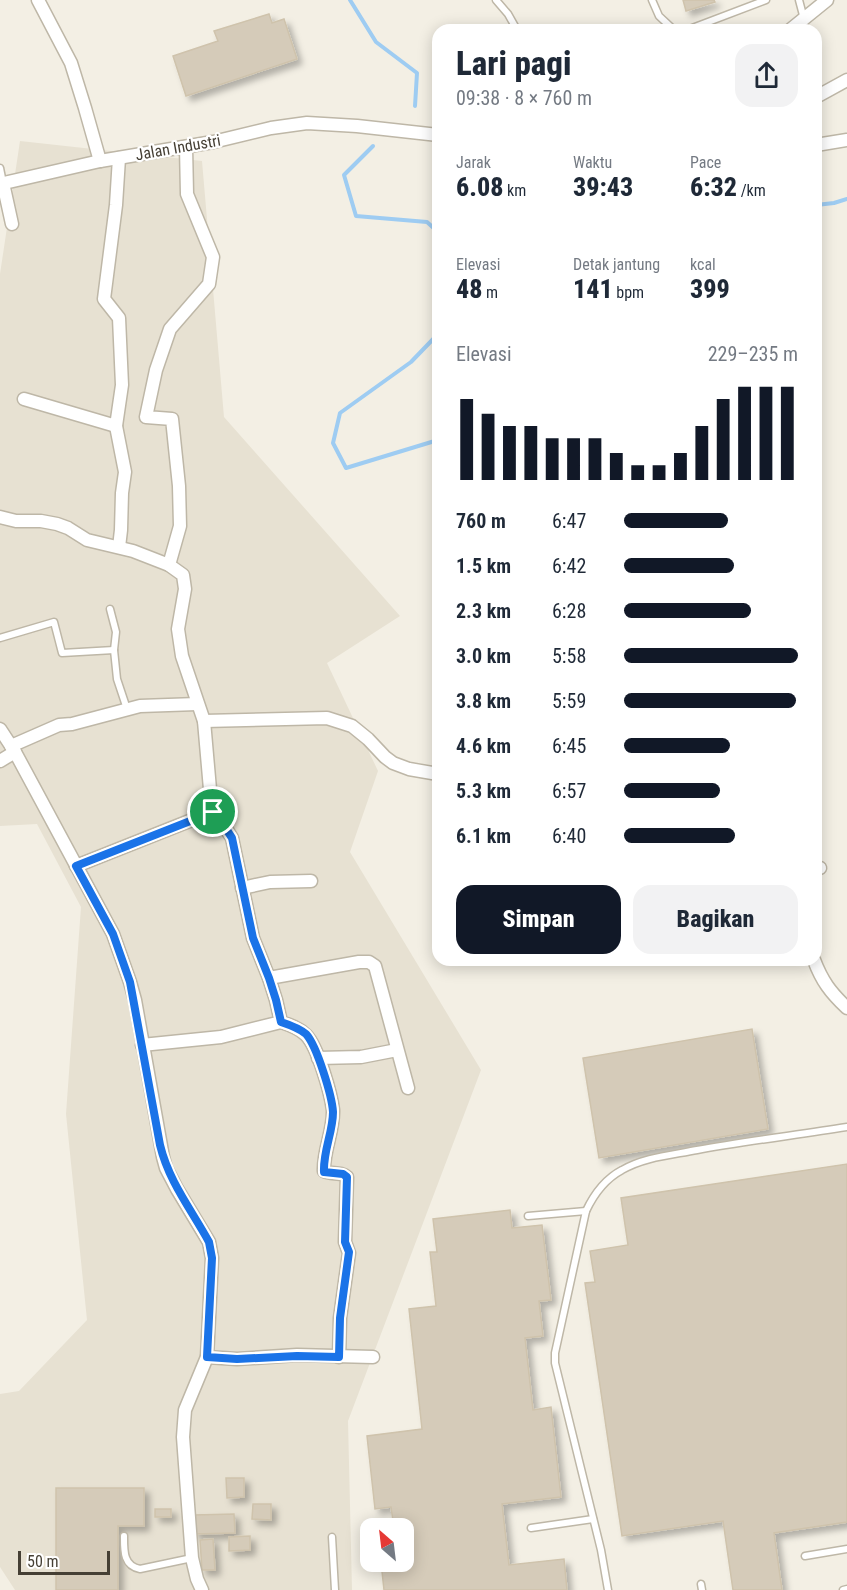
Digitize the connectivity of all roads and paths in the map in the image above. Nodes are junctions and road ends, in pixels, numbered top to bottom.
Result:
1 (38, 0) edge
2 (496, 0) edge
3 (652, 0) edge
4 (766, 0) edge
5 (799, 0) edge
6 (826, 0) edge
7 (804, 20) junction
8 (514, 24) edge
9 (668, 24) edge
10 (703, 24) edge
11 (798, 24) edge
12 (847, 80) edge
13 (822, 94) edge
14 (432, 134) edge
15 (847, 140) edge
16 (822, 144) edge
17 (186, 147) junction
18 (118, 158) junction
19 (100, 160) junction
20 (0, 168) edge
21 (1, 183) edge
22 (12, 224) dead end
23 (24, 399) dead end
24 (116, 426) junction
25 (0, 517) edge
26 (119, 547) junction
27 (169, 565) junction
28 (110, 609) dead end
29 (0, 638) edge
30 (114, 650) junction
31 (197, 704) junction
32 (127, 709) junction
33 (204, 721) junction
34 (0, 729) edge
35 (13, 749) junction
36 (0, 761) edge
37 (432, 773) edge
38 (213, 812) junction
39 (76, 866) junction
40 (311, 881) dead end
41 (242, 888) junction
42 (816, 966) edge
43 (269, 978) junction
44 (847, 1008) edge
45 (281, 1022) junction
46 (142, 1045) junction
47 (397, 1050) junction
48 (318, 1058) junction
49 (408, 1088) dead end
50 (847, 1127) edge
51 (586, 1210) junction
52 (528, 1216) dead end
53 (207, 1357) junction
54 (339, 1357) junction
55 (373, 1357) dead end
56 (593, 1520) junction
57 (531, 1528) dead end
58 (124, 1536) dead end
59 (332, 1537) dead end
60 (847, 1549) edge
61 (806, 1556) dead end
62 (192, 1558) junction
63 (202, 1590) edge
64 (335, 1590) edge
65 (608, 1590) edge

1 - 19 street
2 - 8 lane
3 - 9 lane
4 - 10 lane
5 - 7 lane
6 - 7 street
7 - 11 street
12 - 13 street
14 - 17 street, Jalan Industri
15 - 16 street
17 - 18 street, Jalan Industri
17 - 27 street
18 - 19 street, Jalan Industri
18 - 24 street
19 - 21 street, Jalan Industri
20 - 21 lane
21 - 22 street
23 - 24 street
24 - 26 street
25 - 26 street
26 - 27 street
27 - 31 street
28 - 30 lane
29 - 30 lane
30 - 32 lane
31 - 32 street
31 - 33 street
32 - 35 street
33 - 37 street
33 - 38 street
34 - 35 street
35 - 36 street
35 - 39 street
38 - 39 street
38 - 41 street
39 - 46 street
40 - 41 street
41 - 43 street
42 - 44 street
43 - 45 street
43 - 47 street
45 - 46 street
45 - 48 street
46 - 53 street
47 - 48 street
47 - 49 street
48 - 54 street
50 - 51 lane
51 - 52 lane
51 - 56 lane
53 - 54 street
53 - 62 street
54 - 55 street
56 - 57 lane
56 - 65 lane
58 - 62 lane
59 - 64 lane
60 - 61 lane
62 - 63 street

